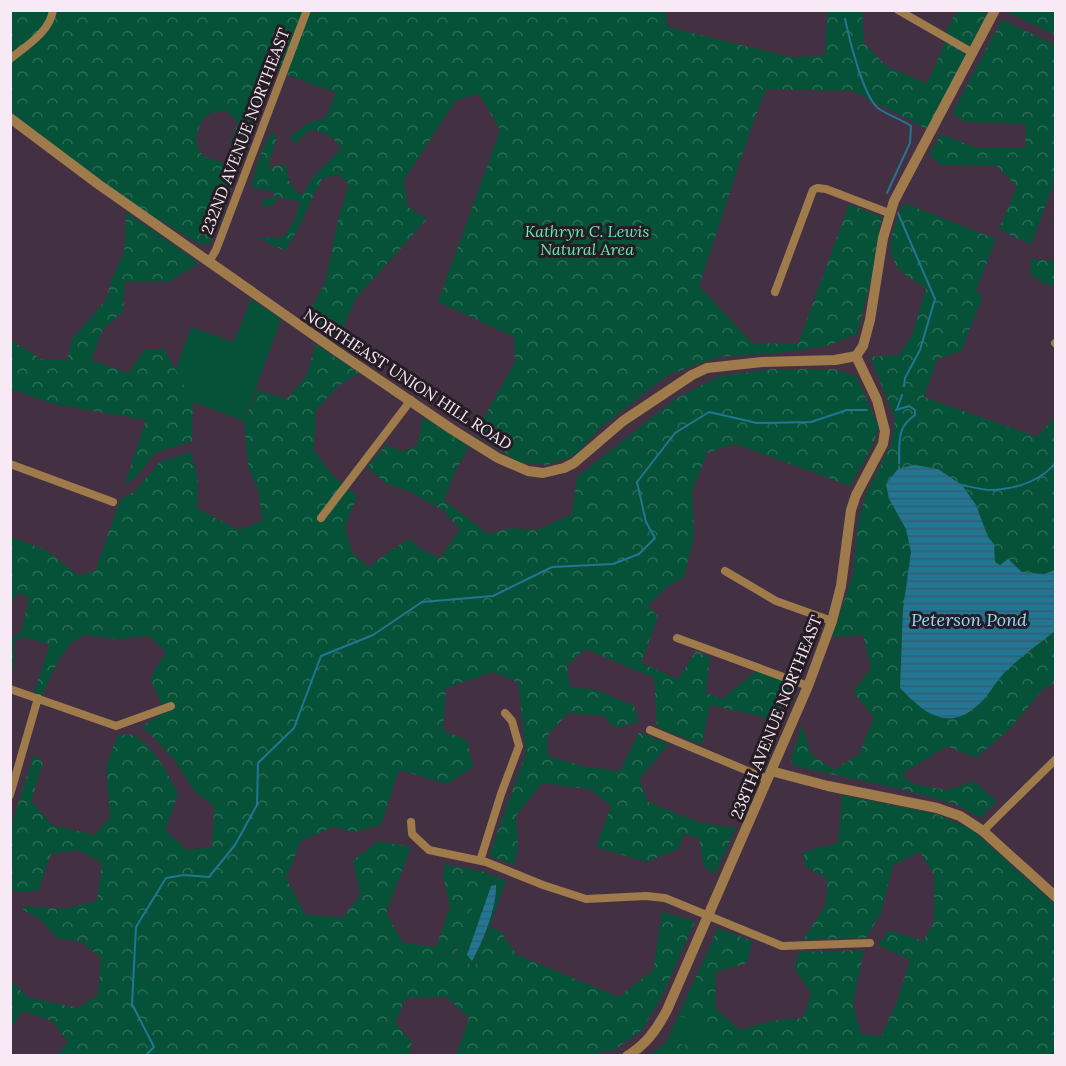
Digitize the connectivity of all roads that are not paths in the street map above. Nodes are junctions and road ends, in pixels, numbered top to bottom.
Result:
1 (53, 10) edge
2 (307, 10) edge
3 (898, 10) edge
4 (995, 10) edge
5 (973, 53) junction
6 (10, 59) edge
7 (10, 118) edge
8 (890, 213) junction
9 (209, 262) junction
10 (775, 292) dead end
11 (856, 356) junction
12 (835, 360) junction
13 (865, 375) junction
14 (411, 400) junction
15 (10, 464) edge
16 (113, 502) dead end
17 (321, 518) dead end
18 (725, 571) dead end
19 (832, 621) junction
20 (677, 638) dead end
21 (808, 686) junction
22 (10, 689) edge
23 (38, 698) junction
24 (171, 706) dead end
25 (505, 713) dead end
26 (650, 730) dead end
27 (1056, 759) edge
28 (769, 775) junction
29 (10, 795) edge
30 (411, 822) dead end
31 (983, 831) junction
32 (480, 861) junction
33 (1056, 897) edge
34 (708, 916) junction
35 (870, 943) dead end
36 (627, 1056) edge

1 - 6 street
2 - 9 street, 232ND AVENUE NORTHEAST
3 - 5 street
4 - 5 street
5 - 8 street
7 - 9 street, NORTHEAST UNION HILL ROAD
8 - 10 street
8 - 11 street
9 - 14 street, NORTHEAST UNION HILL ROAD
11 - 12 street, NORTHEAST UNION HILL ROAD
11 - 13 street, 238TH AVENUE NORTHEAST
12 - 13 street
12 - 14 street, NORTHEAST UNION HILL ROAD
13 - 19 street, 238TH AVENUE NORTHEAST
14 - 17 street
15 - 16 street
18 - 19 street
19 - 21 street, 238TH AVENUE NORTHEAST
20 - 21 street
21 - 28 street, 238TH AVENUE NORTHEAST
22 - 23 street
23 - 24 street
23 - 29 street
25 - 32 street
26 - 28 street
27 - 31 street
28 - 31 street
28 - 34 street, 238TH AVENUE NORTHEAST
30 - 32 street
31 - 33 street
32 - 34 street
34 - 35 street
34 - 36 street, 238TH AVENUE NORTHEAST

